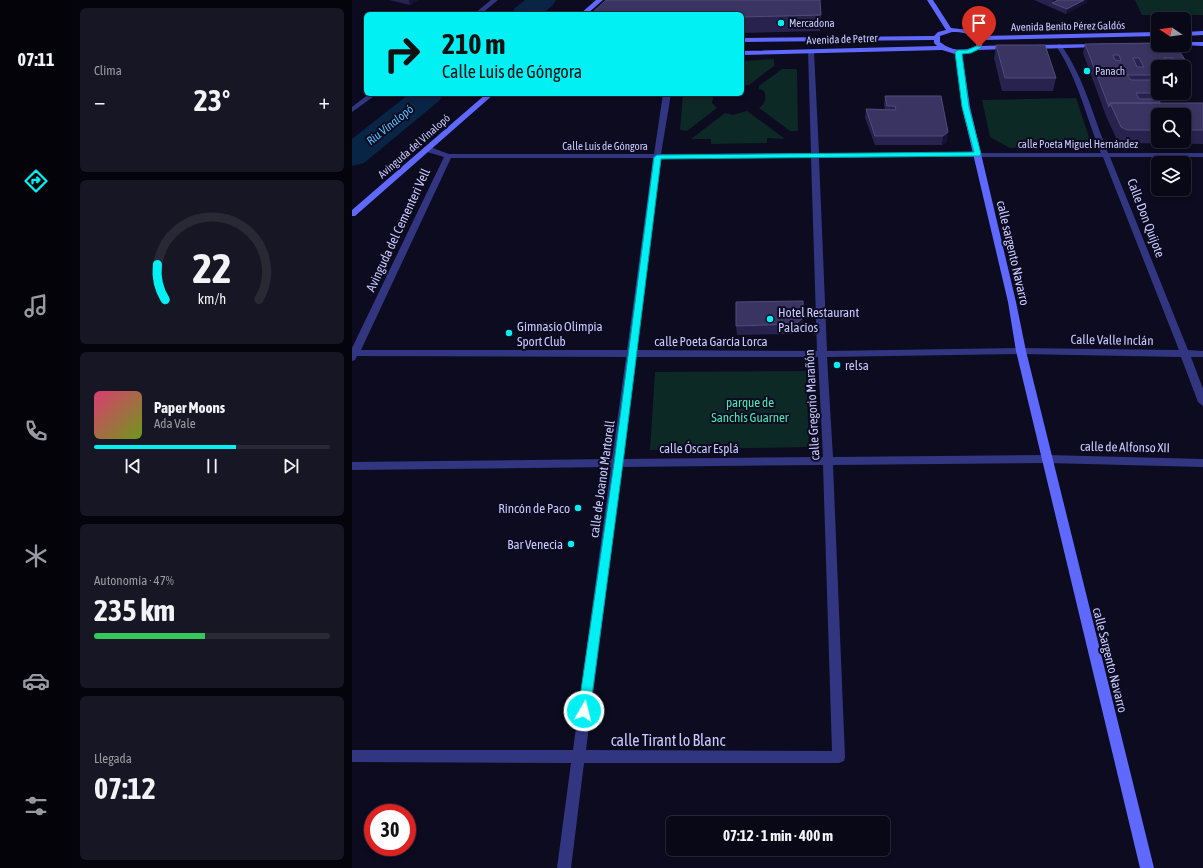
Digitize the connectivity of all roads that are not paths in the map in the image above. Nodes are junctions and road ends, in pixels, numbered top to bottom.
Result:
1 (495, 0) edge
2 (600, 0) edge
3 (930, 0) edge
4 (480, 12) edge
5 (585, 12) edge
6 (949, 30) junction
7 (1203, 33) edge
8 (1151, 34) edge
9 (1191, 34) edge
10 (936, 38) junction
11 (978, 38) junction
12 (744, 40) edge
13 (1191, 44) edge
14 (1203, 44) edge
15 (1105, 45) edge
16 (1059, 46) junction
17 (1014, 47) edge
18 (1029, 47) edge
19 (942, 48) junction
20 (977, 48) junction
21 (811, 51) junction
22 (958, 52) junction
23 (744, 53) edge
24 (370, 96) edge
25 (488, 96) edge
26 (667, 96) edge
27 (352, 110) edge
28 (427, 149) junction
29 (978, 154) junction
30 (1106, 155) junction
31 (1203, 155) edge
32 (448, 156) junction
33 (815, 156) junction
34 (657, 157) junction
35 (352, 214) edge
36 (1021, 351) junction
37 (632, 354) junction
38 (822, 354) junction
39 (1184, 354) junction
40 (1203, 354) edge
41 (353, 355) edge
42 (1203, 402) edge
43 (1046, 460) junction
44 (828, 462) junction
45 (618, 463) junction
46 (1203, 463) edge
47 (352, 466) edge
48 (352, 756) edge
49 (578, 757) junction
50 (840, 757) joint
51 (564, 868) edge
52 (1147, 868) edge

1 - 4 street
2 - 5 street
3 - 6 street
6 - 10 street
6 - 11 street
7 - 9 street
8 - 11 street, Avenida Benito Pérez Galdós
10 - 12 street, Avenida de Petrer
10 - 19 street
11 - 20 street
13 - 14 street
15 - 16 street, Avenida Benito Pérez Galdós
16 - 18 street, Avenida Benito Pérez Galdós
16 - 30 street, Calle Don Quijote
17 - 20 street, Avenida Benito Pérez Galdós
19 - 21 street, Avenida de Petrer
19 - 22 street, Avenida de Petrer
20 - 22 street, Avenida Benito Pérez Galdós
21 - 23 street, Avenida de Petrer
21 - 33 street, calle Gregorio Marañón
22 - 29 street, calle sargento Navarro
24 - 27 street
25 - 28 street, Avinguda del Vinalopó
26 - 34 street, calle de Joanot Martorell
28 - 32 street, Calle Luis de Góngora
28 - 35 street, Avinguda del Vinalopó
29 - 30 street, calle Poeta Miguel Hernández
29 - 33 street, Calle Luis de Góngora
29 - 36 street, calle sargento Navarro
30 - 31 street, calle Poeta Miguel Hernández
30 - 39 street, Calle Don Quijote
32 - 34 street, Calle Luis de Góngora
32 - 41 street, Avinguda del Cementeri Vell
33 - 34 street, Calle Luis de Góngora
33 - 38 street, calle Gregorio Marañón
34 - 37 street, calle de Joanot Martorell
36 - 38 street, calle Poeta García Lorca
36 - 39 street, Calle Valle Inclán
36 - 43 street, calle sargento Navarro
37 - 38 street, calle Poeta García Lorca
37 - 41 street, calle Poeta García Lorca
37 - 45 street, calle de Joanot Martorell
38 - 44 street, calle Gregorio Marañón
39 - 40 street, Calle Valle Inclán
39 - 42 street, Calle Don Quijote
43 - 44 street, calle Óscar Esplá
43 - 46 street, calle de Alfonso XII
43 - 52 street, calle Sargento Navarro
44 - 45 street, calle Óscar Esplá
44 - 50 street, calle Gregorio Marañón
45 - 47 street, calle Óscar Esplá
45 - 49 street, calle de Joanot Martorell
48 - 49 street, calle Tirant lo Blanc
49 - 50 street, calle Tirant lo Blanc
49 - 51 street, calle de Joanot Martorell

